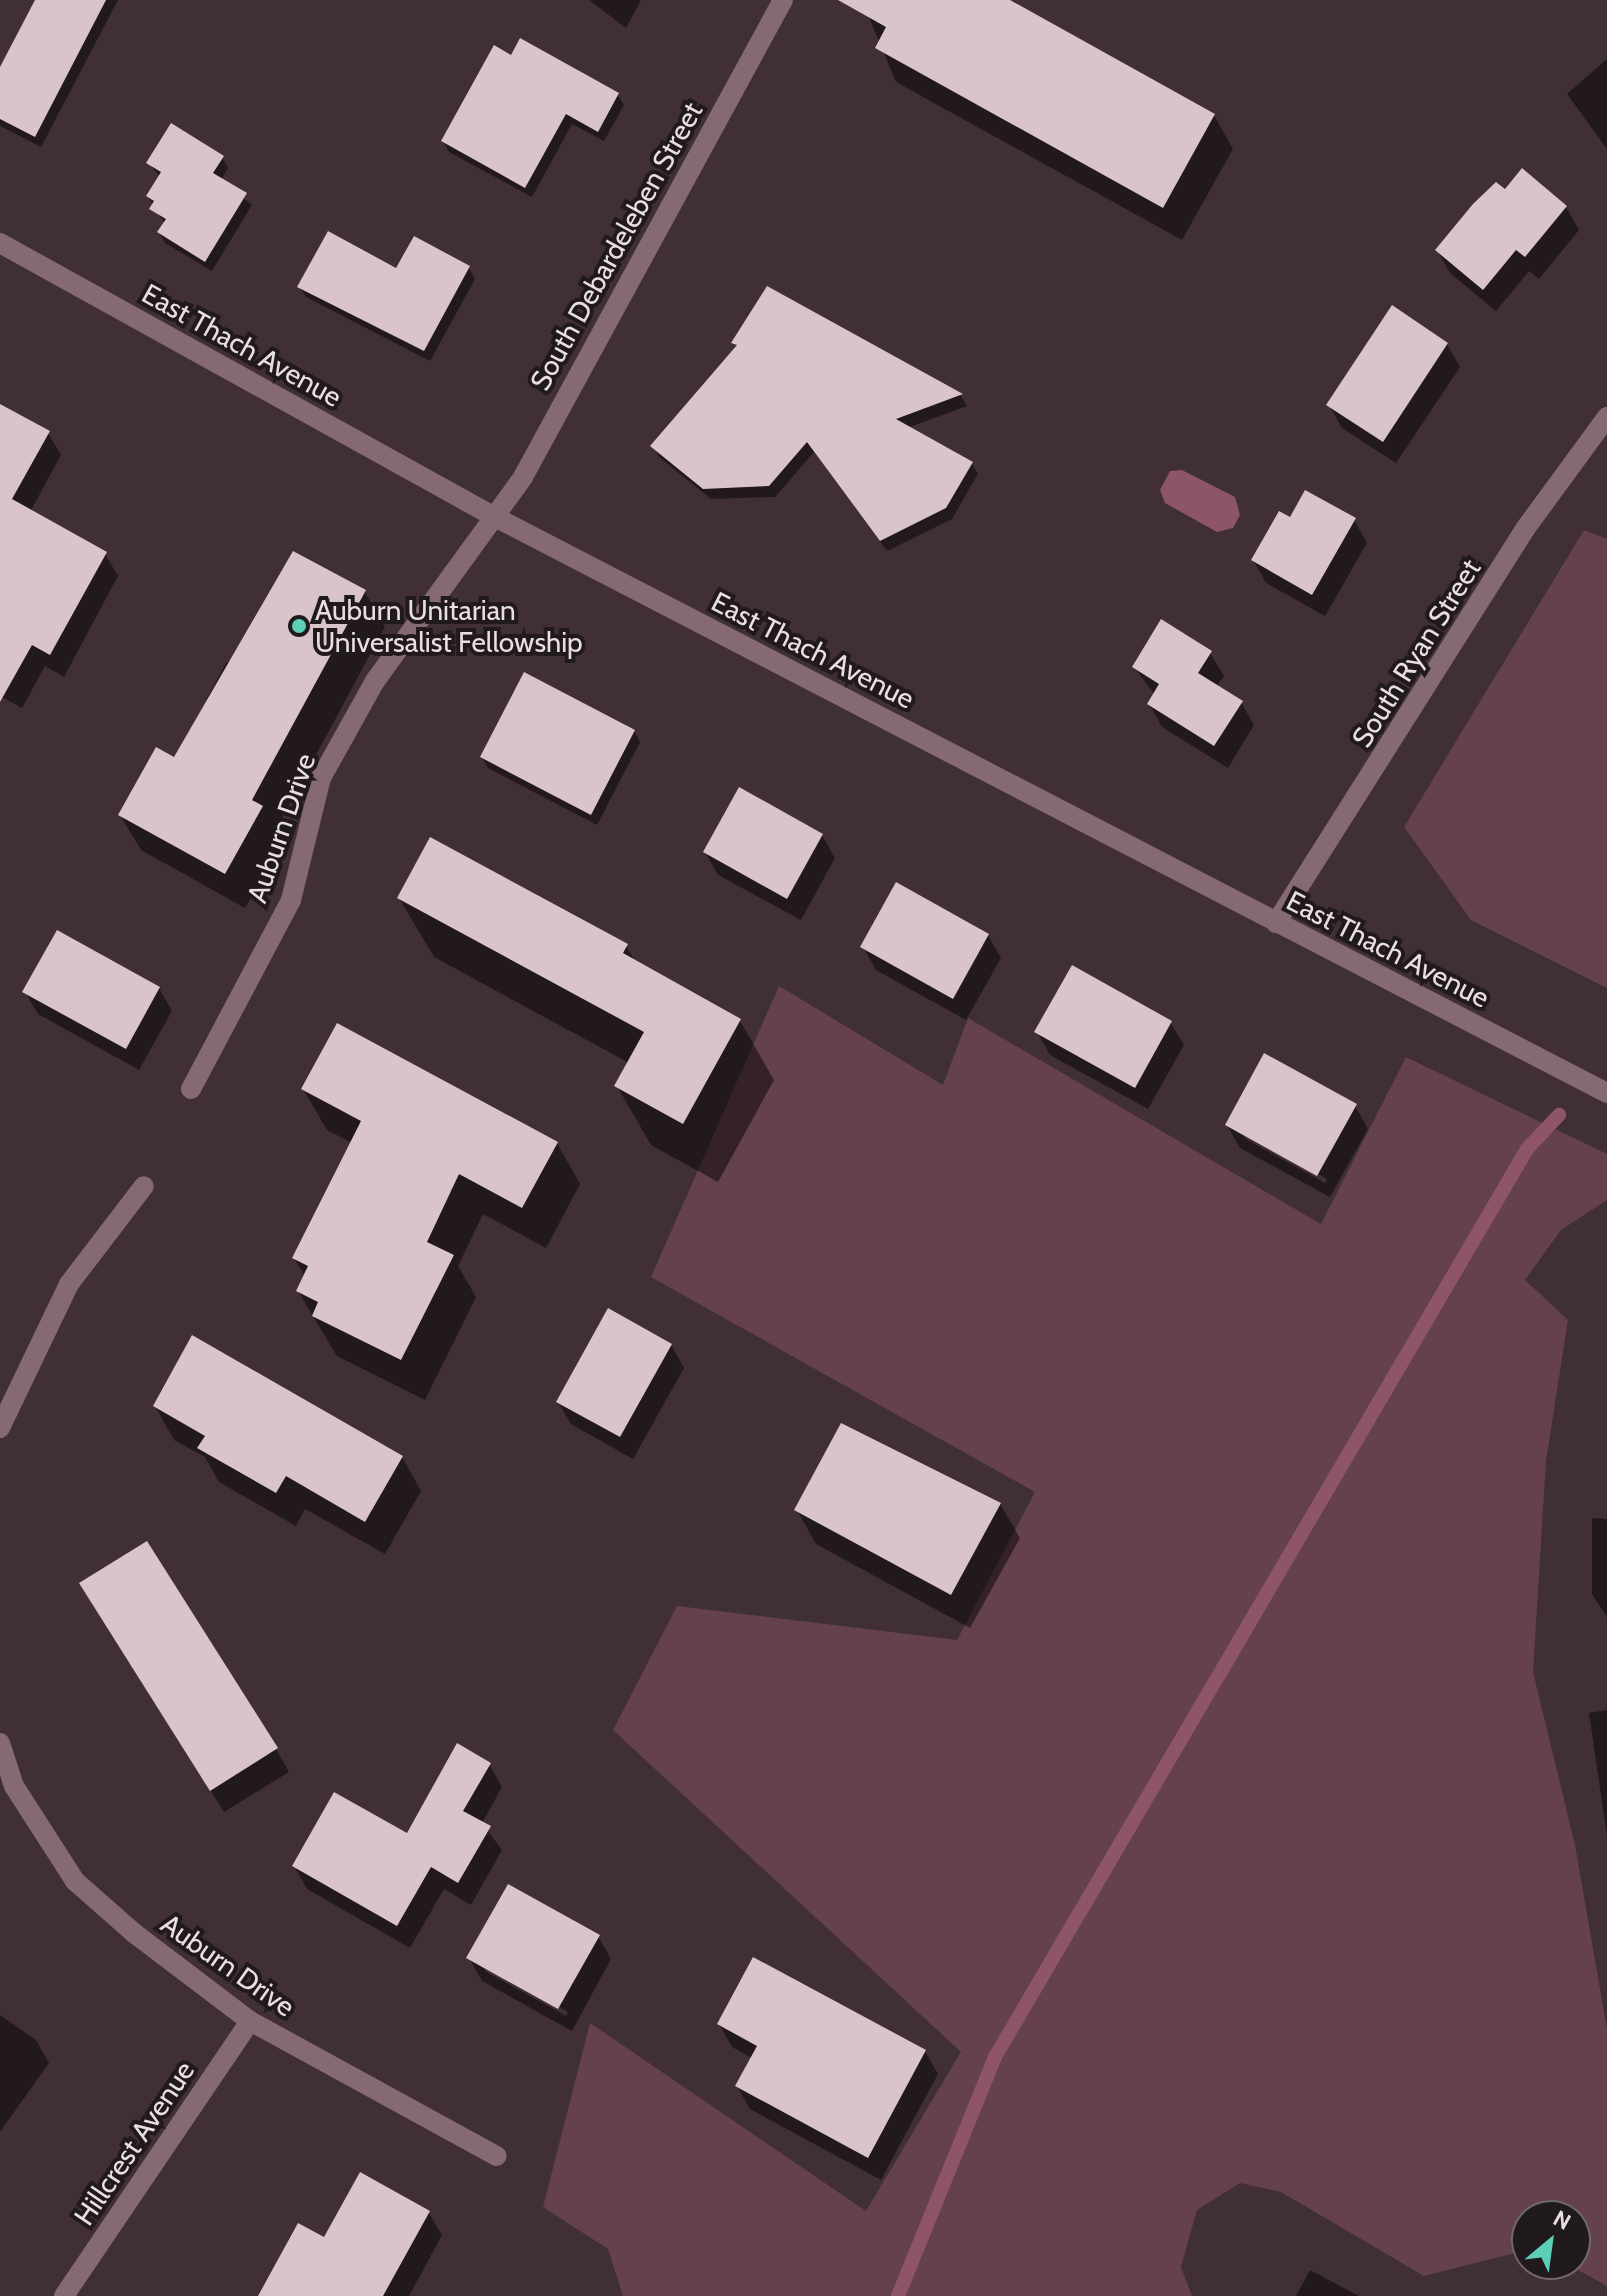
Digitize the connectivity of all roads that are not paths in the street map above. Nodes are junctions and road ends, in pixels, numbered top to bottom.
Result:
1 (783, 0) edge
2 (0, 243) edge
3 (1607, 417) edge
4 (493, 516) junction
5 (1276, 923) junction
6 (191, 1089) dead end
7 (1607, 1093) edge
8 (144, 1186) dead end
9 (0, 1428) edge
10 (0, 1743) edge
11 (250, 2021) junction
12 (497, 2156) dead end
13 (64, 2296) edge

1 - 4 street, South Debardeleben Street
2 - 4 street, East Thach Avenue
3 - 5 street, South Ryan Street
4 - 5 street, East Thach Avenue
4 - 6 street, Auburn Drive
5 - 7 street, East Thach Avenue
8 - 9 street
10 - 11 street, Auburn Drive
11 - 12 street, Auburn Drive
11 - 13 street, Hillcrest Avenue

